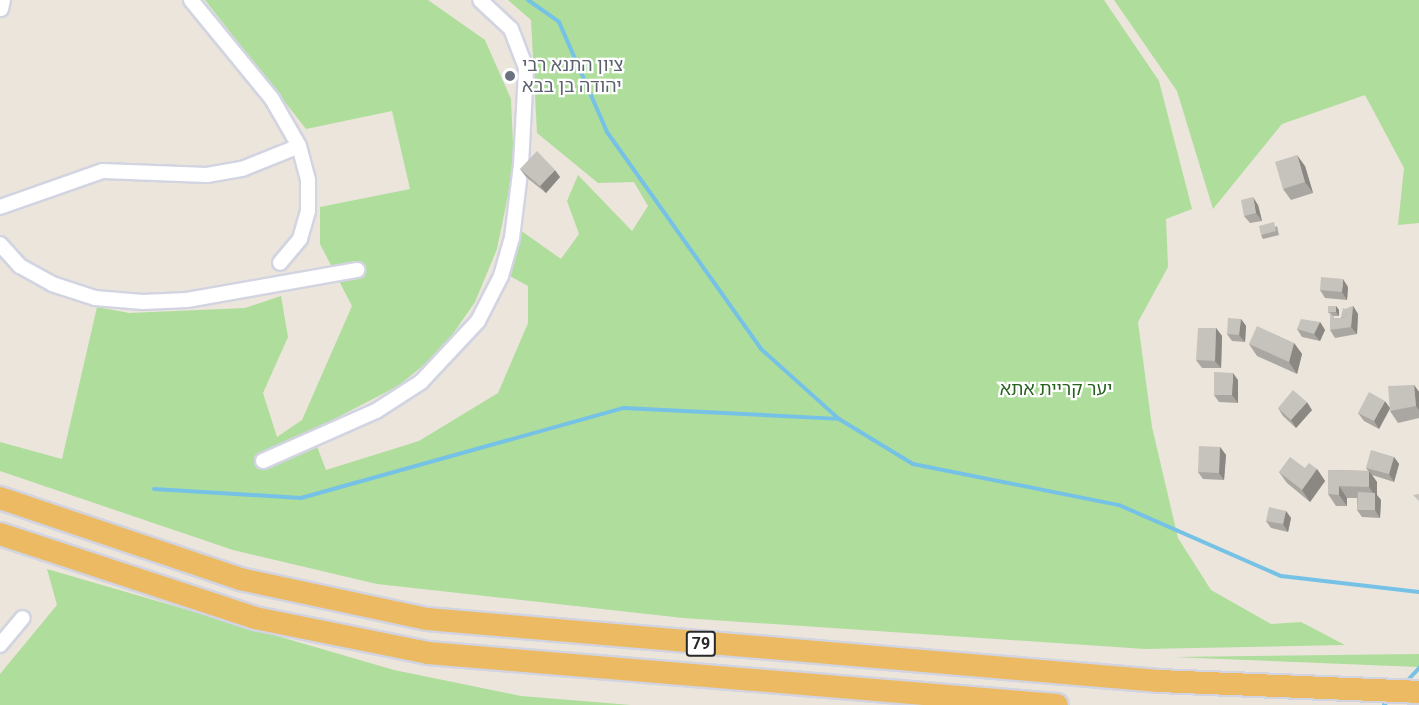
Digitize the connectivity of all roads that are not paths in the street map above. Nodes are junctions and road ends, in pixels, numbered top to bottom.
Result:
1 (191, 0) edge
2 (480, 0) edge
3 (299, 146) junction
4 (0, 207) edge
5 (0, 244) edge
6 (280, 263) dead end
7 (357, 270) dead end
8 (263, 461) dead end
9 (0, 498) edge
10 (0, 534) edge
11 (23, 618) dead end
12 (0, 645) edge
13 (1419, 692) edge
14 (1057, 705) edge

1 - 3 street
2 - 8 street
3 - 4 street
3 - 6 street
5 - 7 street
9 - 13 highway, 79
10 - 14 highway, 79
11 - 12 street

